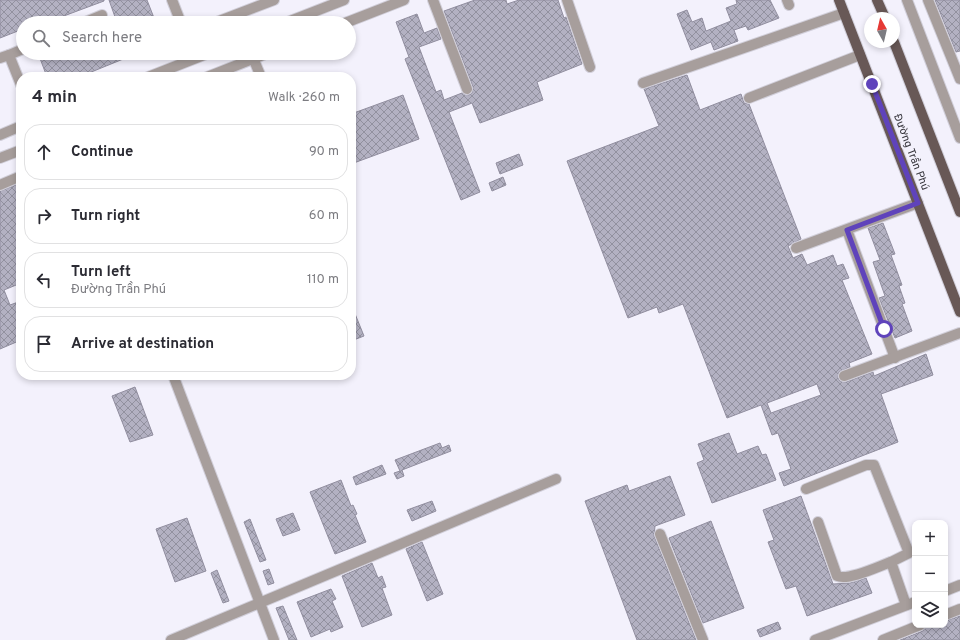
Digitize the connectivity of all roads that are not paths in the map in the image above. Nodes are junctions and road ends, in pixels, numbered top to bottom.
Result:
1 (172, 0) edge
2 (274, 0) edge
3 (344, 0) edge
4 (404, 0) edge
5 (433, 0) edge
6 (567, 0) edge
7 (839, 0) edge
8 (878, 0) edge
9 (907, 0) edge
10 (928, 0) edge
11 (882, 12) edge
12 (844, 13) junction
13 (178, 16) edge
14 (232, 16) edge
15 (303, 16) edge
16 (356, 19) edge
17 (896, 48) edge
18 (16, 52) edge
19 (860, 55) junction
20 (5, 56) edge
21 (191, 60) edge
22 (244, 60) edge
23 (255, 60) edge
24 (957, 62) edge
25 (590, 68) dead end
26 (161, 72) edge
27 (218, 72) edge
28 (259, 72) edge
29 (16, 76) edge
30 (960, 78) edge
31 (643, 82) dead end
32 (467, 89) dead end
33 (749, 98) dead end
34 (16, 128) edge
35 (0, 135) edge
36 (960, 138) edge
37 (16, 152) edge
38 (0, 158) edge
39 (16, 178) edge
40 (0, 185) edge
41 (918, 203) junction
42 (960, 212) edge
43 (847, 230) junction
44 (796, 248) dead end
45 (960, 312) edge
46 (960, 333) edge
47 (895, 358) junction
48 (844, 376) dead end
49 (175, 380) edge
50 (556, 479) dead end
51 (806, 489) dead end
52 (818, 522) dead end
53 (660, 534) dead end
54 (891, 562) junction
55 (960, 585) edge
56 (948, 590) edge
57 (260, 602) junction
58 (911, 604) edge
59 (960, 609) edge
60 (948, 614) edge
61 (913, 628) edge
62 (171, 640) edge
63 (274, 640) edge
64 (703, 640) edge
65 (815, 640) edge
66 (883, 640) edge

1 - 13 street
2 - 14 street
3 - 15 street
4 - 16 street
5 - 32 street
6 - 25 street
7 - 12 main road, Đường Trần Phú
8 - 11 main road
9 - 36 street
10 - 24 street
12 - 19 main road, Đường Trần Phú
12 - 31 street
17 - 42 main road
18 - 20 street
19 - 33 street
19 - 41 main road, Đường Trần Phú
20 - 29 street
21 - 26 street
22 - 27 street
23 - 28 street
24 - 30 street
34 - 35 street
37 - 38 street
39 - 40 street
41 - 43 street
41 - 45 main road, Đường Trần Phú
43 - 44 street
43 - 47 street
46 - 47 street
47 - 48 street
49 - 57 street
50 - 57 street
51 - 54 street
52 - 54 street
53 - 64 street
54 - 58 street
55 - 56 street
57 - 62 street
57 - 63 street
58 - 65 street
59 - 60 street
61 - 66 street

